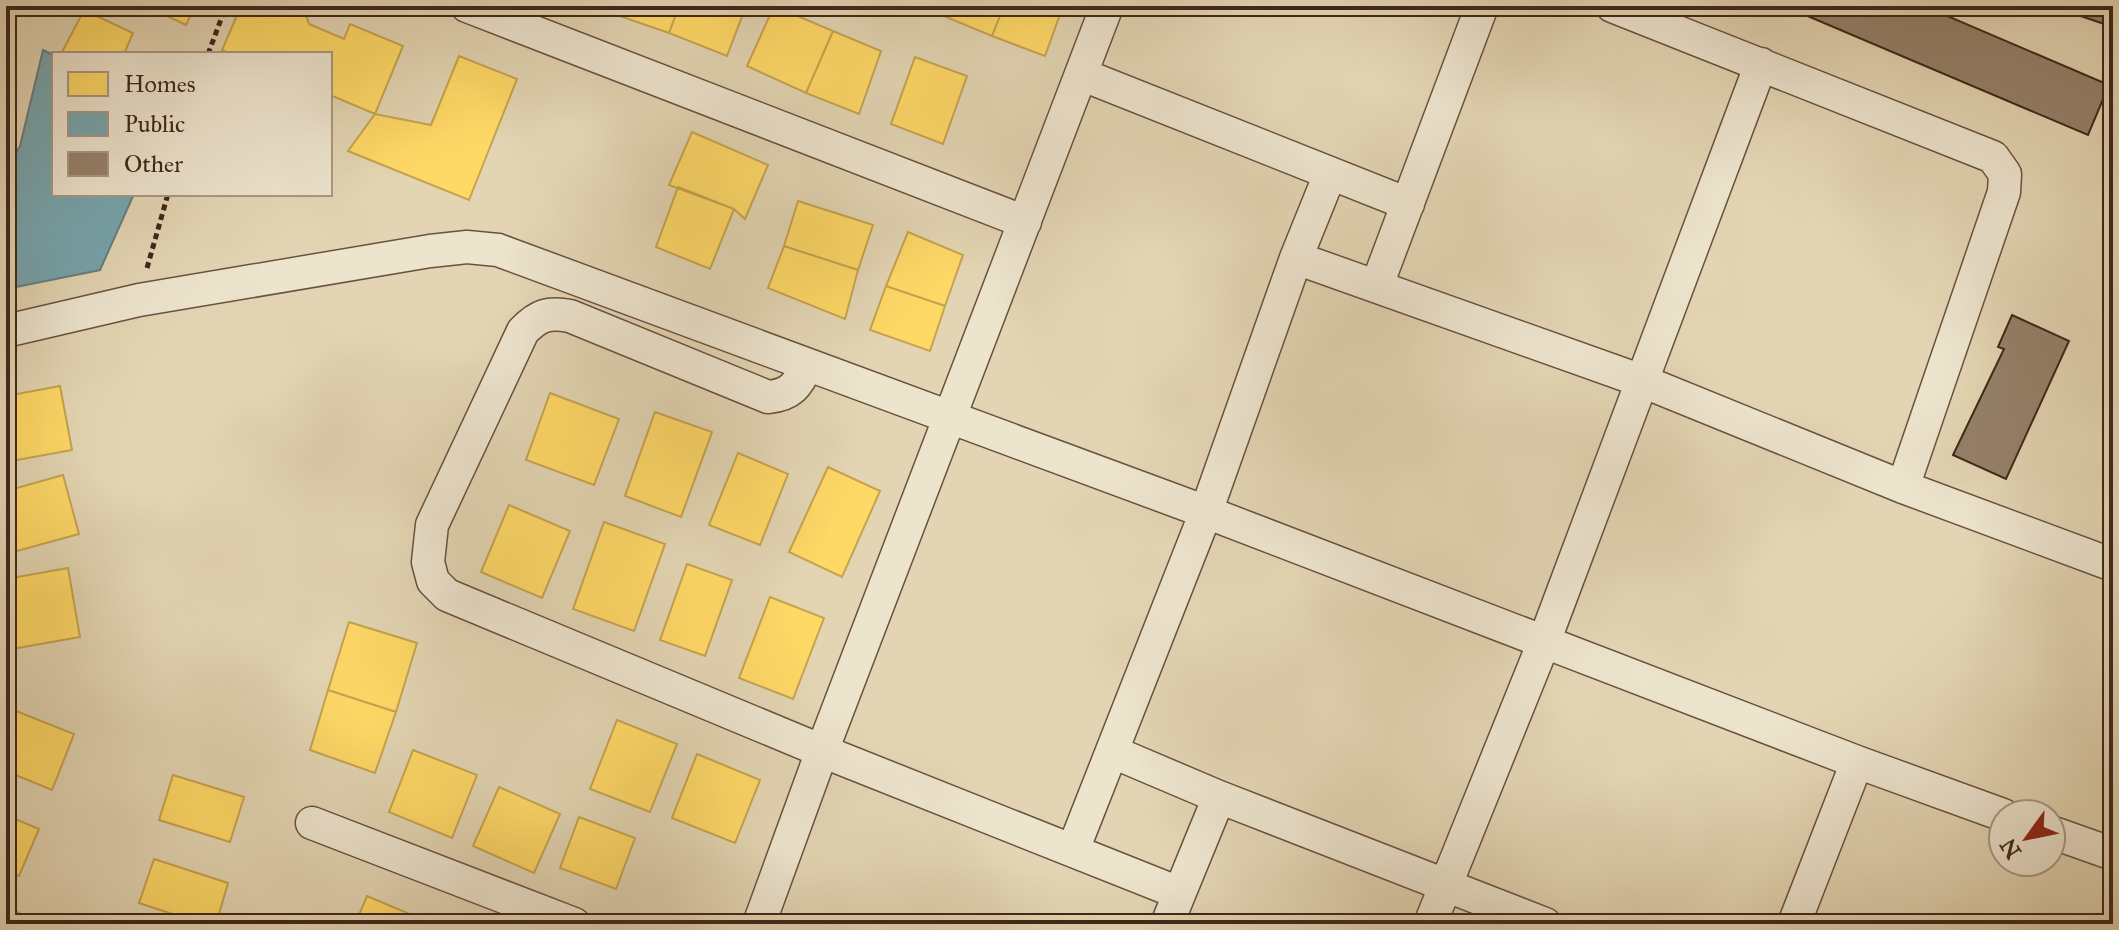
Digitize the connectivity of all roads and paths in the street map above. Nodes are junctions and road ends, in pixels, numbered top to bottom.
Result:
1 (226, 6) edge
2 (467, 6) edge
3 (1107, 6) edge
4 (1482, 6) edge
5 (1612, 6) edge
6 (209, 52) edge
7 (1761, 64) junction
8 (1083, 75) junction
9 (1330, 174) junction
10 (167, 196) edge
11 (1408, 204) junction
12 (1025, 222) junction
13 (1296, 258) junction
14 (1377, 285) junction
15 (139, 300) junction
16 (6, 331) edge
17 (807, 365) junction
18 (1642, 381) junction
19 (950, 418) junction
20 (1903, 487) junction
21 (1206, 512) junction
22 (2113, 565) edge
23 (1544, 642) junction
24 (822, 751) junction
25 (1113, 752) junction
26 (1857, 762) junction
27 (1219, 797) junction
28 (1987, 809) edge
29 (312, 823) dead end
30 (2067, 838) edge
31 (1073, 850) junction
32 (2113, 854) edge
33 (1445, 884) junction
34 (1179, 893) junction
35 (574, 924) edge
36 (759, 924) edge
37 (1167, 924) edge
38 (1430, 924) edge
39 (1545, 924) edge
40 (1794, 924) edge

1 - 6 path
2 - 12 street
3 - 8 street
4 - 11 street
5 - 7 street
7 - 18 street
7 - 20 street
8 - 9 street
8 - 12 street
9 - 11 street
9 - 13 street
10 - 15 path
11 - 14 street
12 - 19 street
13 - 14 street
13 - 21 street
14 - 18 street
15 - 16 street
15 - 17 street
17 - 19 street
17 - 24 street
18 - 20 street
18 - 23 street
19 - 21 street
19 - 24 street
20 - 22 street
21 - 23 street
21 - 25 street
23 - 26 street
23 - 33 street
24 - 31 street
24 - 36 street
25 - 27 street
25 - 31 street
26 - 28 street
26 - 40 street
27 - 33 street
27 - 34 street
29 - 35 street
30 - 32 street
31 - 34 street
33 - 38 street
33 - 39 street
34 - 37 street

